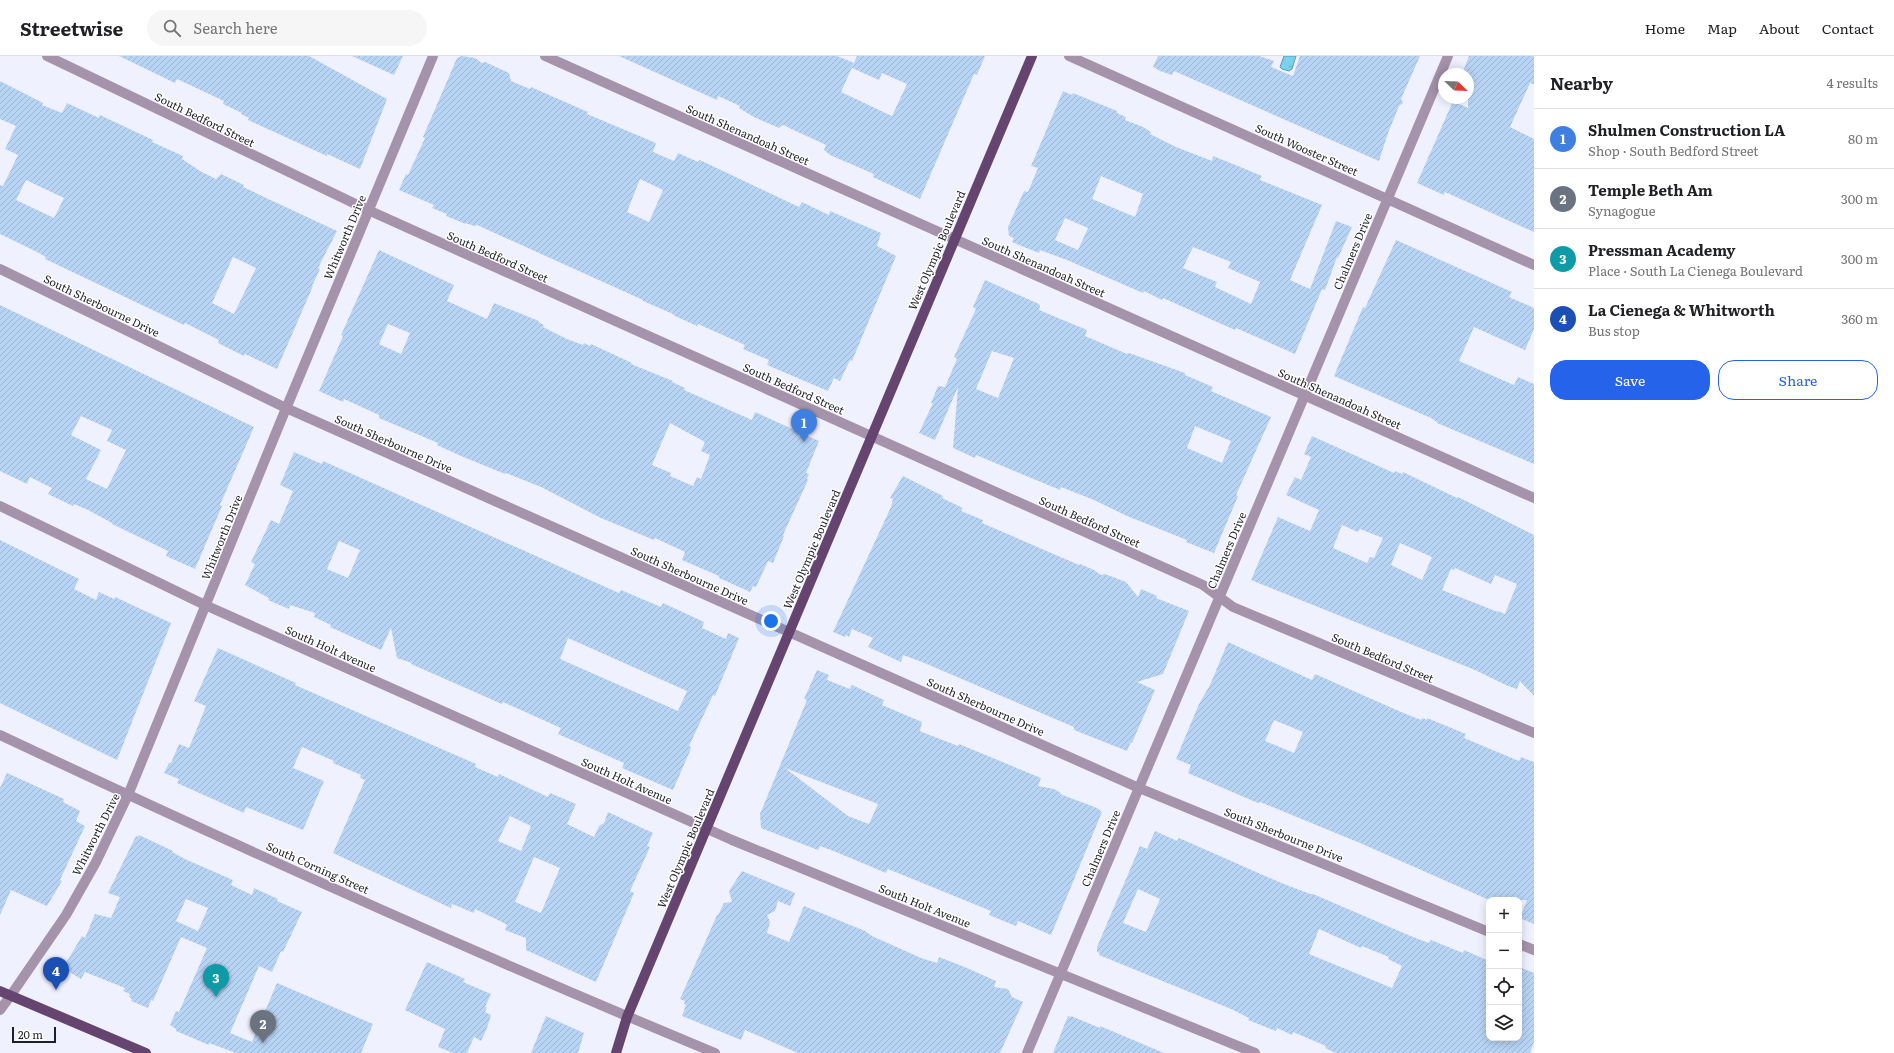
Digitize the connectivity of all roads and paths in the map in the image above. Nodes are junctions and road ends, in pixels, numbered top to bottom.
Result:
1 (48, 56) edge
2 (433, 56) edge
3 (545, 56) edge
4 (1032, 56) edge
5 (1069, 56) edge
6 (1448, 56) edge
7 (1388, 198) junction
8 (368, 210) junction
9 (954, 239) junction
10 (1534, 265) edge
11 (0, 269) edge
12 (1304, 395) junction
13 (286, 408) junction
14 (872, 436) junction
15 (1534, 498) edge
16 (0, 506) edge
17 (1219, 597) junction
18 (205, 605) junction
19 (789, 632) junction
20 (1534, 733) edge
21 (0, 735) edge
22 (1139, 788) junction
23 (128, 796) junction
24 (706, 829) junction
25 (1486, 931) edge
26 (1522, 945) edge
27 (1534, 950) edge
28 (1060, 973) junction
29 (0, 991) edge
30 (11, 995) junction
31 (0, 1010) edge
32 (628, 1017) junction
33 (146, 1053) edge
34 (616, 1053) edge
35 (715, 1053) edge
36 (1027, 1053) edge
37 (1255, 1053) edge

1 - 8 street, South Bedford Street
2 - 8 street, Whitworth Drive
3 - 9 street, South Shenandoah Street
4 - 9 main road, West Olympic Boulevard
5 - 7 street, South Wooster Street
6 - 7 street, Chalmers Drive
7 - 10 street, South Wooster Street
7 - 12 street, Chalmers Drive
8 - 13 street, Whitworth Drive
8 - 14 street, South Bedford Street
9 - 12 street, South Shenandoah Street
9 - 14 main road, West Olympic Boulevard
11 - 13 street, South Sherbourne Drive
12 - 15 street, South Shenandoah Street
12 - 17 street, Chalmers Drive
13 - 18 street, Whitworth Drive
13 - 19 street, South Sherbourne Drive
14 - 17 street, South Bedford Street
14 - 19 main road, West Olympic Boulevard
16 - 18 street, South Holt Avenue
17 - 20 street, South Bedford Street
17 - 22 street, Chalmers Drive
18 - 23 street, Whitworth Drive
18 - 24 street, South Holt Avenue
19 - 22 street, South Sherbourne Drive
19 - 24 main road, West Olympic Boulevard
21 - 23 street, South Corning Street
22 - 25 street, South Sherbourne Drive
22 - 28 street, Chalmers Drive
23 - 30 street, Whitworth Drive
23 - 32 street, South Corning Street
24 - 28 street, South Holt Avenue
24 - 32 main road, West Olympic Boulevard
26 - 27 street
28 - 36 street, Chalmers Drive
28 - 37 street, South Holt Avenue
29 - 30 main road
30 - 31 street, Whitworth Drive
30 - 33 main road
32 - 34 main road, West Olympic Boulevard
32 - 35 street, South Corning Street

